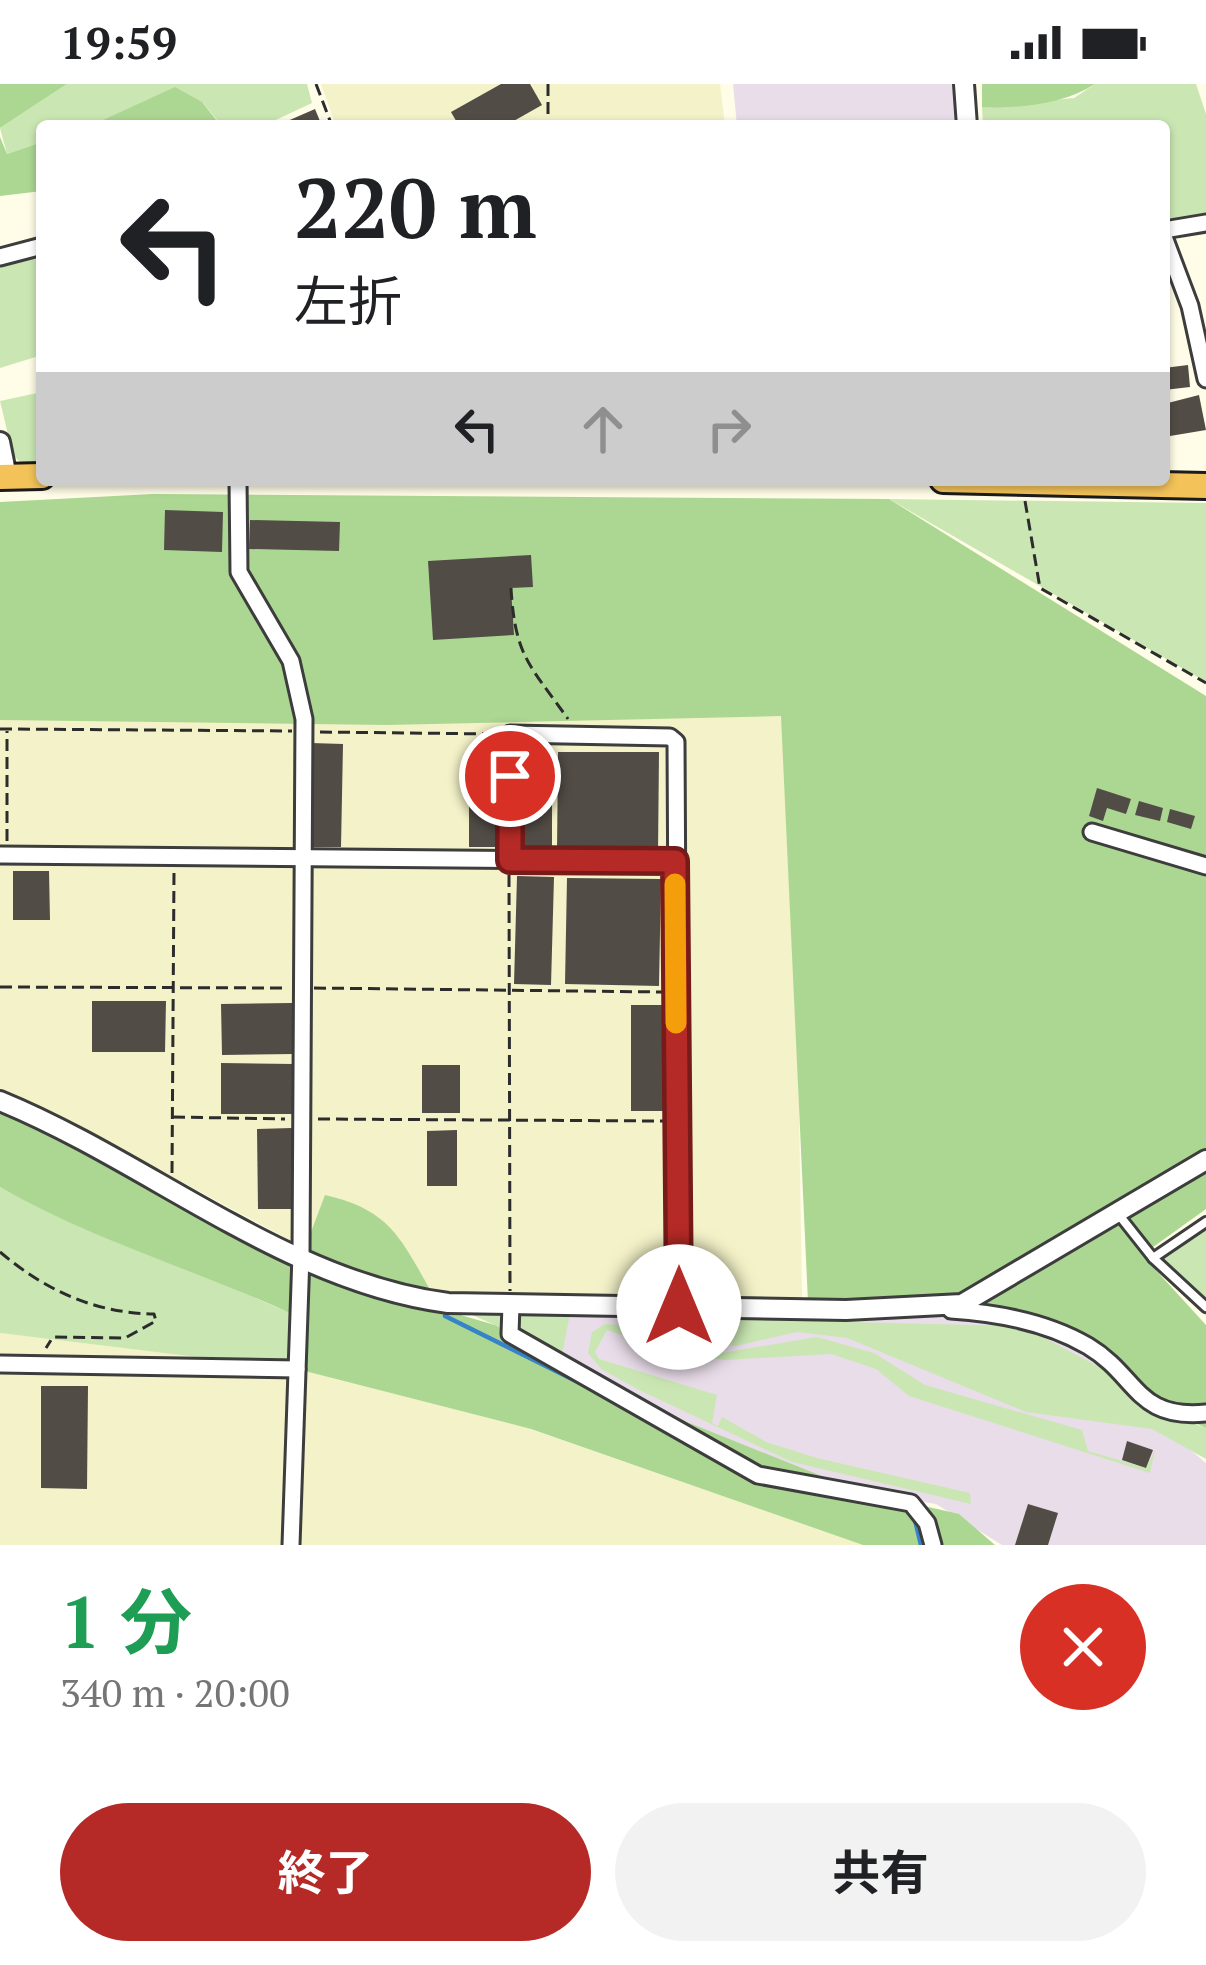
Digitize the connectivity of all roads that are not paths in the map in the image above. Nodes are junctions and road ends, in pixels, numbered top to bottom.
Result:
1 (964, 84) edge
2 (967, 120) edge
3 (1206, 223) edge
4 (1170, 232) edge
5 (36, 248) edge
6 (1170, 251) edge
7 (0, 257) edge
8 (1206, 379) edge
9 (0, 442) edge
10 (36, 476) edge
11 (4, 477) edge
12 (1170, 485) edge
13 (238, 486) edge
14 (1206, 486) edge
15 (1092, 832) dead end
16 (3, 855) edge
17 (300, 858) junction
18 (510, 860) junction
19 (675, 861) junction
20 (1206, 866) edge
21 (0, 1101) edge
22 (1206, 1160) edge
23 (1119, 1216) junction
24 (1206, 1222) edge
25 (301, 1255) junction
26 (1154, 1258) junction
27 (511, 1305) junction
28 (679, 1307) junction
29 (1206, 1307) edge
30 (930, 1308) junction
31 (0, 1364) edge
32 (297, 1369) junction
33 (1206, 1413) edge
34 (291, 1545) edge
35 (933, 1545) edge

1 - 2 street
3 - 4 street
5 - 7 street
6 - 8 street
9 - 11 street
10 - 11 highway
12 - 14 highway
13 - 17 street
15 - 20 street
16 - 17 street
17 - 18 street
17 - 25 street
18 - 19 street
18 - 19 street
19 - 28 street
21 - 25 street
22 - 23 street
23 - 26 lane
23 - 30 street
24 - 26 lane
25 - 27 street
25 - 32 street
26 - 29 lane
27 - 28 street
27 - 35 street
28 - 30 street
30 - 33 street
31 - 32 street
32 - 34 street

